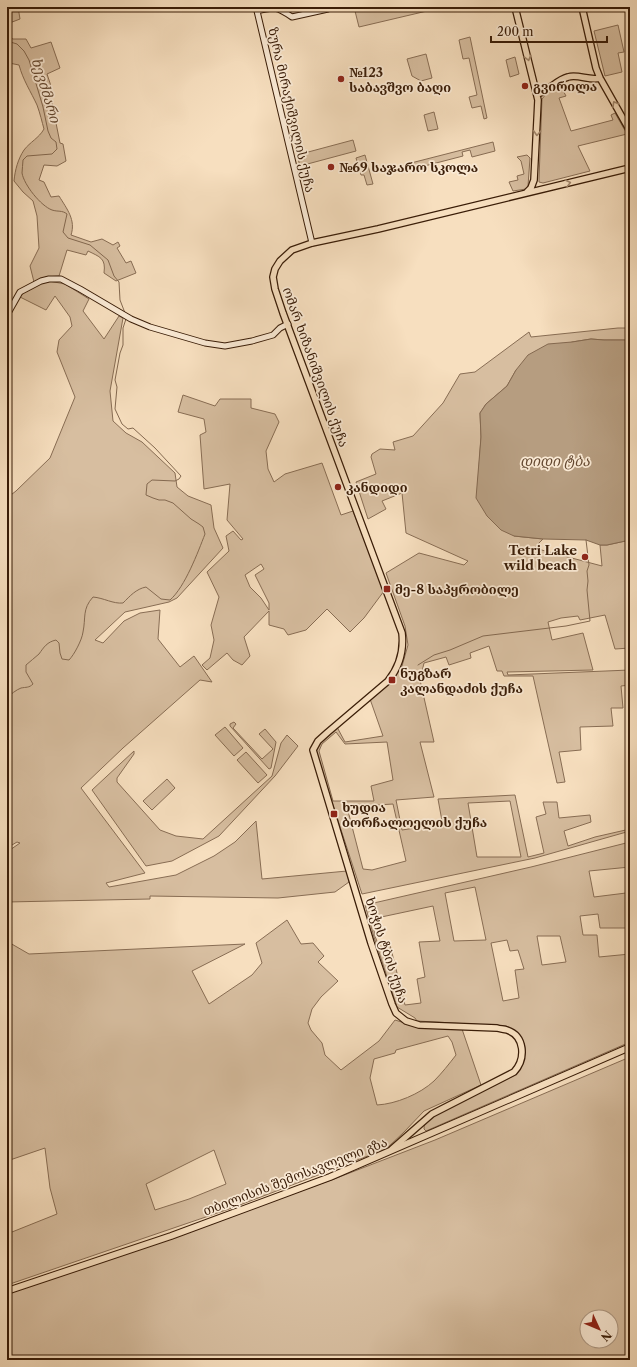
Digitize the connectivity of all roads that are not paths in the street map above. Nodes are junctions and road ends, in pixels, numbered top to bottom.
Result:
1 (329, 7) edge
2 (515, 7) edge
3 (582, 7) edge
4 (600, 78) junction
5 (537, 94) junction
6 (630, 131) edge
7 (630, 168) edge
8 (534, 180) junction
9 (545, 188) junction
10 (527, 193) junction
11 (312, 243) junction
12 (7, 316) edge
13 (288, 324) junction
14 (313, 750) joint
15 (630, 1047) edge
16 (422, 1122) junction
17 (422, 1137) junction
18 (390, 1151) junction
19 (7, 1291) edge

1 - 11 street, ზურა მირაქიშვილის ქუჩა
2 -> 5 main road
3 - 4 main road
4 - 5 main road
6 -> 4 main road
5 -> 8 main road
9 -> 7 main road, ომარ ხიზანიშვილის ქუჩა
8 - 9 main road
8 - 10 main road
9 - 10 main road, ომარ ხიზანიშვილის ქუჩა
10 - 11 main road, ომარ ხიზანიშვილის ქუჩა
11 - 13 main road, ომარ ხიზანიშვილის ქუჩა
12 - 13 street
13 - 14 main road, ომარ ხიზანიშვილის ქუჩა
14 - 16 main road, ხოჭის ტბის ქუჩა
15 - 17 highway, თბილისის შემოსავლელი გზა
16 - 17 main road
16 - 18 main road, ხოჭის ტბის ქუჩა
17 - 18 highway, თბილისის შემოსავლელი გზა
18 - 19 highway, თბილისის შემოსავლელი გზა

